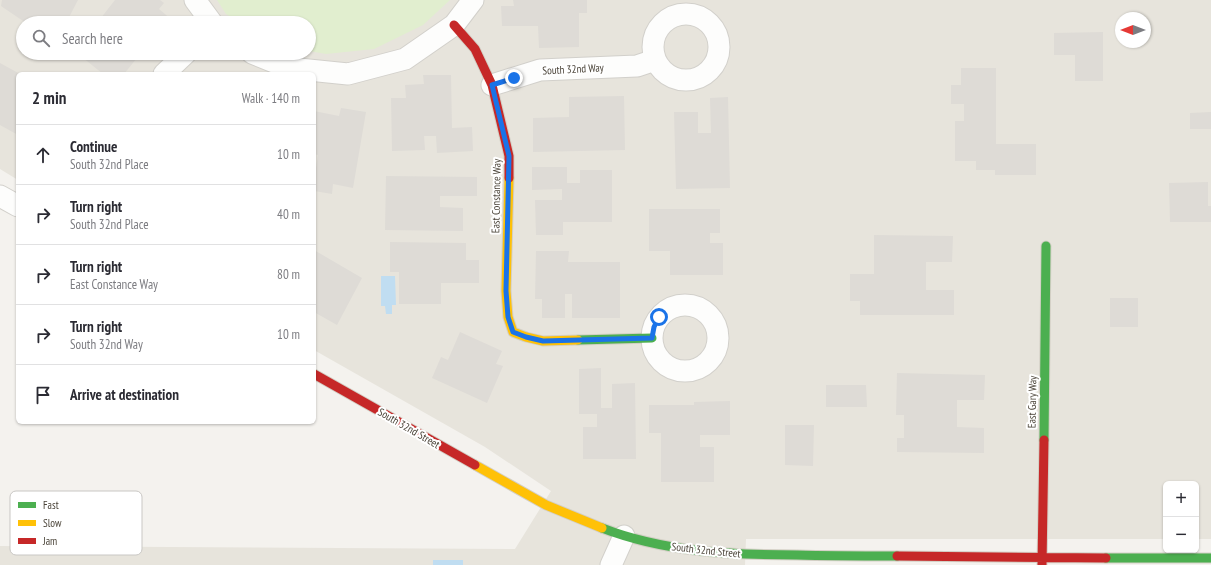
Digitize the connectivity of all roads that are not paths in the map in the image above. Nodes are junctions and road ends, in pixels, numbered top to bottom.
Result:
1 (195, 0) edge
2 (473, 0) edge
3 (207, 16) edge
4 (454, 25) junction
5 (179, 60) edge
6 (266, 60) edge
7 (655, 60) dead end
8 (288, 71) edge
9 (166, 72) edge
10 (308, 72) edge
11 (316, 72) edge
12 (492, 85) junction
13 (0, 196) edge
14 (16, 205) edge
15 (1046, 246) dead end
16 (652, 338) dead end
17 (316, 375) edge
18 (624, 536) junction
19 (1211, 558) edge
20 (1042, 562) edge
21 (611, 565) edge
22 (626, 565) edge

1 - 3 street
2 - 4 street
4 - 11 street
4 - 12 street, East Constance Way
5 - 9 street
6 - 8 street
7 - 12 street, South 32nd Way
8 - 10 street
12 - 16 street, East Constance Way
13 - 14 street
15 - 20 street, East Gary Way
17 - 18 street, South 32nd Street
18 - 20 street, South 32nd Street
18 - 21 street
18 - 22 street
19 - 20 street, South 32nd Street

